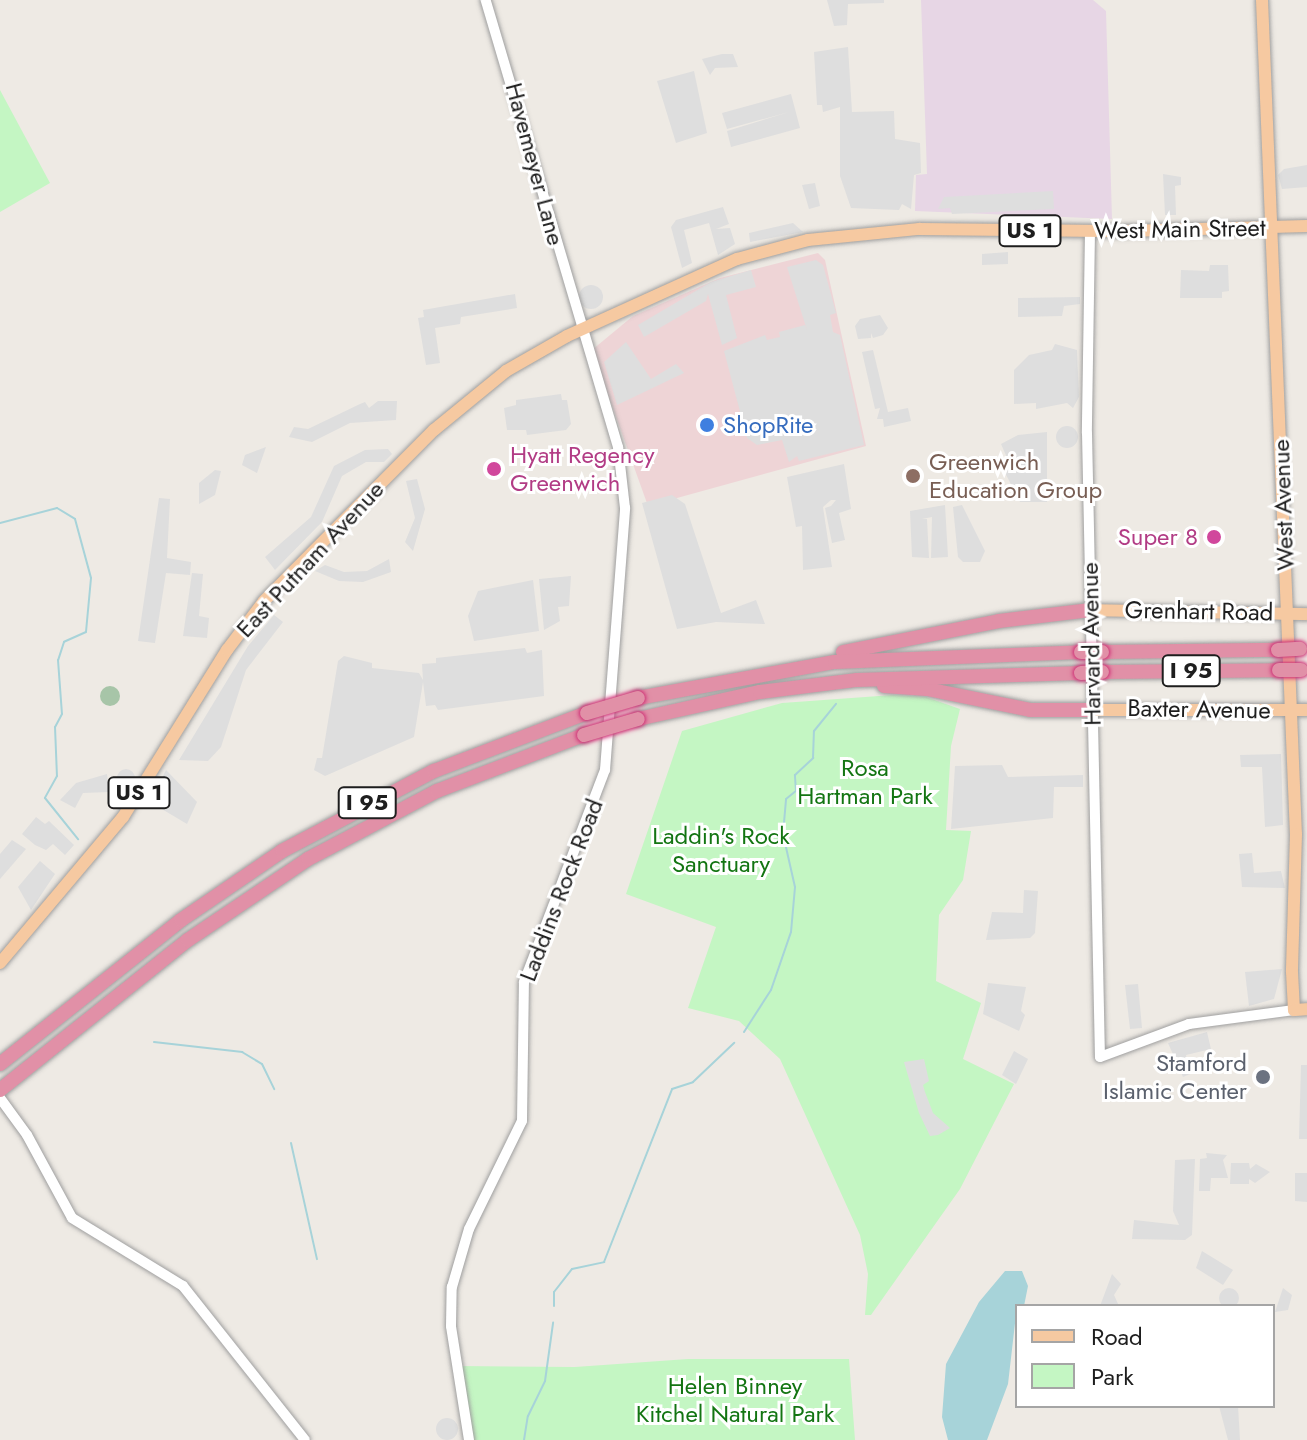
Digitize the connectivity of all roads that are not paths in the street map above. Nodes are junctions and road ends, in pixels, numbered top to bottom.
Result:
1 (486, 0) edge
2 (1262, 0) edge
3 (1307, 226) edge
4 (1273, 227) junction
5 (1090, 231) junction
6 (634, 307) joint
7 (581, 330) junction
8 (1090, 610) junction
9 (1287, 613) junction
10 (1307, 614) edge
11 (1303, 649) edge
12 (1304, 670) edge
13 (737, 676) junction
14 (784, 689) junction
15 (1292, 709) junction
16 (1091, 710) junction
17 (1307, 710) edge
18 (0, 963) edge
19 (1301, 1010) edge
20 (35, 1062) junction
21 (0, 1064) edge
22 (0, 1090) edge
23 (0, 1098) edge
24 (305, 1440) edge
25 (469, 1440) edge

1 - 7 street, Havemeyer Lane
2 - 4 main road, West Avenue
3 - 4 main road, West Main Street / US 1
4 - 5 main road, West Main Street / US 1
4 - 9 main road, West Avenue
5 - 6 main road, West Main Street / US 1
5 - 8 street, Harvard Avenue
6 - 7 main road, East Putnam Avenue / US 1
7 - 18 main road, East Putnam Avenue / US 1
7 - 25 street, Laddins Rock Road
8 - 9 main road, Grenhart Road
8 - 13 highway
8 - 16 street, Harvard Avenue
9 - 10 main road, Grenhart Road
9 - 15 main road, West Avenue
11 - 13 highway, I 95, bridge
12 - 14 highway, I 95, bridge
13 - 21 highway, I 95, bridge
14 - 16 highway
14 - 20 highway, I 95, bridge
15 - 16 main road, Baxter Avenue
15 - 17 main road, Baxter Avenue
15 - 19 main road, West Avenue
16 - 19 street, Harvard Avenue
20 - 22 highway, I 95
20 - 23 highway
23 - 24 street

